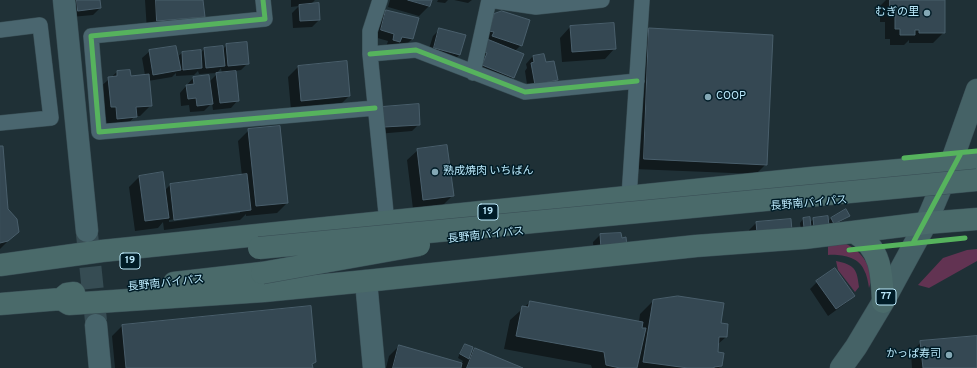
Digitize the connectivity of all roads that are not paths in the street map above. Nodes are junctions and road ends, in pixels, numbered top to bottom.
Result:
1 (64, 0) edge
2 (263, 0) edge
3 (380, 0) edge
4 (602, 0) edge
5 (642, 0) edge
6 (0, 30) edge
7 (370, 54) junction
8 (473, 73) junction
9 (637, 81) junction
10 (977, 90) edge
11 (376, 108) junction
12 (0, 123) edge
13 (977, 163) edge
14 (950, 166) junction
15 (977, 180) edge
16 (977, 188) edge
17 (629, 197) junction
18 (977, 218) edge
19 (387, 223) junction
20 (926, 223) junction
21 (87, 230) tunnel mouth
22 (854, 232) junction
23 (0, 265) edge
24 (0, 275) edge
25 (366, 281) junction
26 (61, 299) junction
27 (883, 302) junction
28 (0, 304) edge
29 (96, 325) tunnel mouth
30 (100, 368) edge
31 (374, 368) edge
32 (841, 368) edge

1 - 21 street
2 - 11 street
3 - 7 street
4 - 8 street
5 - 9 street
6 - 12 street
7 - 8 street
7 - 11 street
8 - 9 street
9 - 17 street
10 - 14 main road, 77
11 - 19 street
13 - 14 highway, 19
14 - 17 highway, 19
14 - 20 main road, 77
15 - 24 highway, 長野南バイパス / 19, bridge
16 - 26 highway, 長野南バイパス / 19, bridge
17 - 19 highway, 19
18 - 20 highway, 19
19 - 23 highway, 19
20 - 22 highway, 19
20 - 27 main road, 77
22 - 25 highway, 19
22 - 27 highway
25 - 26 highway, 19
25 - 31 street
26 - 28 highway, 長野南バイパス / 19
27 - 32 main road, 77
29 - 30 street

